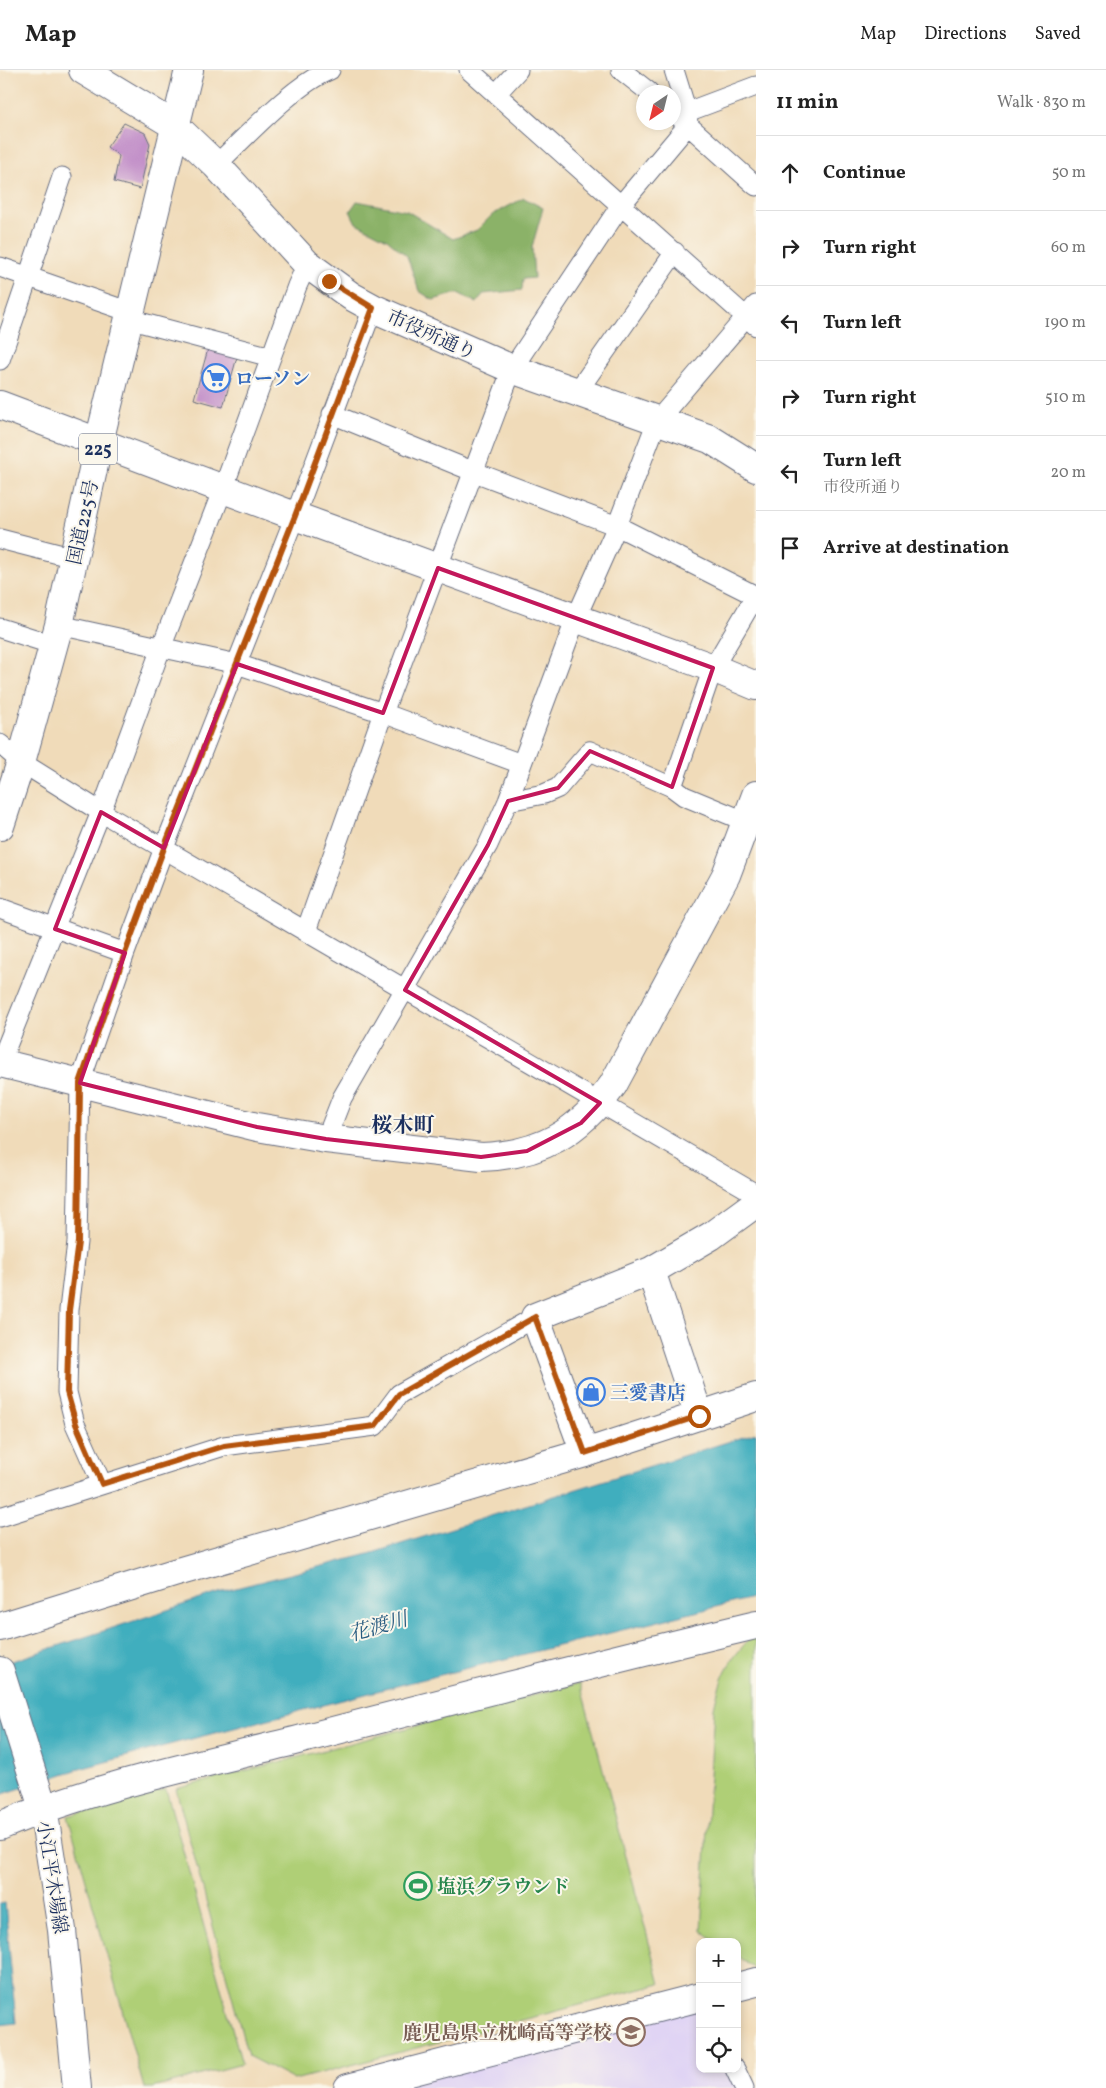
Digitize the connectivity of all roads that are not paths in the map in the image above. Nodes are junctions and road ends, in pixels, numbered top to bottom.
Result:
1 (83, 70) edge
2 (189, 70) edge
3 (330, 70) edge
4 (469, 70) edge
5 (518, 70) edge
6 (621, 70) edge
7 (674, 70) edge
8 (641, 85) edge
9 (756, 86) edge
10 (496, 94) junction
11 (683, 116) edge
12 (174, 125) junction
13 (216, 165) junction
14 (62, 176) dead end
15 (756, 186) edge
16 (621, 205) junction
17 (675, 252) junction
18 (308, 264) junction
19 (0, 267) edge
20 (29, 276) junction
21 (373, 308) junction
22 (129, 315) junction
23 (753, 316) edge
24 (271, 357) junction
25 (0, 360) edge
26 (512, 369) junction
27 (577, 392) junction
28 (0, 404) edge
29 (332, 414) junction
30 (657, 421) junction
31 (99, 442) junction
32 (756, 468) edge
33 (472, 471) junction
34 (224, 489) junction
35 (295, 516) junction
36 (617, 526) junction
37 (0, 539) edge
38 (74, 558) junction
39 (438, 568) junction
40 (756, 596) edge
41 (576, 618) junction
42 (0, 628) edge
43 (57, 635) junction
44 (161, 648) junction
45 (236, 664) junction
46 (714, 668) junction
47 (756, 686) edge
48 (383, 713) junction
49 (0, 744) edge
50 (21, 762) junction
51 (521, 764) junction
52 (672, 787) junction
53 (756, 795) edge
54 (508, 800) junction
55 (100, 812) junction
56 (747, 822) junction
57 (0, 826) edge
58 (164, 848) junction
59 (0, 908) edge
60 (55, 929) junction
61 (306, 931) junction
62 (125, 953) junction
63 (405, 990) junction
64 (0, 1063) edge
65 (80, 1083) junction
66 (600, 1103) junction
67 (326, 1140) junction
68 (756, 1194) edge
69 (756, 1203) edge
70 (652, 1271) junction
71 (535, 1317) junction
72 (756, 1397) edge
73 (699, 1416) junction
74 (585, 1453) junction
75 (102, 1484) junction
76 (0, 1517) edge
77 (756, 1625) edge
78 (0, 1627) edge
79 (0, 1671) edge
80 (40, 1798) junction
81 (0, 1826) edge
82 (756, 1982) edge
83 (741, 1986) edge
84 (696, 1998) edge
85 (737, 2073) edge
86 (77, 2088) edge
87 (348, 2088) edge
88 (744, 2088) edge

1 - 12 main road, 市役所通り
2 - 12 main road, 国道225号 / 225
3 - 13 street
4 - 10 street
5 - 10 street
6 - 8 street
7 - 11 street
9 - 11 street
10 - 16 street
11 - 15 street
11 - 16 street
12 - 13 main road, 市役所通り
12 - 22 main road, 国道225号 / 225
13 - 18 main road, 市役所通り
14 - 20 street
16 - 17 street
16 - 26 street
17 - 23 street
17 - 27 street
18 - 21 main road, 市役所通り
18 - 24 street
19 - 20 street
20 - 22 street
20 - 25 street
21 - 26 main road, 市役所通り
21 - 29 street
22 - 24 street
22 - 31 main road, 国道225号 / 225
23 - 30 street
24 - 34 street
26 - 27 main road, 市役所通り
26 - 33 street
27 - 30 main road, 市役所通り
28 - 31 main road
29 - 33 street
29 - 35 street
30 - 32 main road, 市役所通り
30 - 36 street
31 - 34 main road
31 - 38 main road, 国道225号 / 225
33 - 36 street
33 - 39 street
34 - 35 main road
34 - 44 street
35 - 39 main road
35 - 45 street
36 - 40 street
36 - 41 street
37 - 38 street
38 - 43 main road, 国道225号 / 225
39 - 41 main road
39 - 48 street
40 - 46 street
41 - 46 main road
41 - 51 street
42 - 43 street
43 - 44 street
43 - 50 main road, 国道225号 / 225
44 - 45 street
44 - 55 street
45 - 48 street
45 - 58 street
46 - 47 main road
46 - 52 street
48 - 51 street
48 - 61 street
49 - 50 street
50 - 55 street
50 - 57 main road, 国道225号 / 225
51 - 54 street
52 - 54 street
52 - 56 street
53 - 56 main road
54 - 63 street
55 - 58 street
55 - 60 street
56 - 66 main road
58 - 61 street
58 - 62 street
59 - 60 street
60 - 62 street
60 - 64 street
61 - 63 street
62 - 65 street
63 - 66 street
63 - 67 street
64 - 65 main road
65 - 67 main road
65 - 75 street
66 - 67 main road
66 - 68 street
69 - 70 main road
70 - 71 main road
70 - 73 main road
71 - 74 main road
71 - 75 street
72 - 73 main road
73 - 74 main road
74 - 78 main road
75 - 76 street
77 - 80 main road
79 - 80 main road, 小江平木場線
80 - 81 main road
80 - 86 main road, 小江平木場線
82 - 83 main road
84 - 87 main road
85 - 88 street

